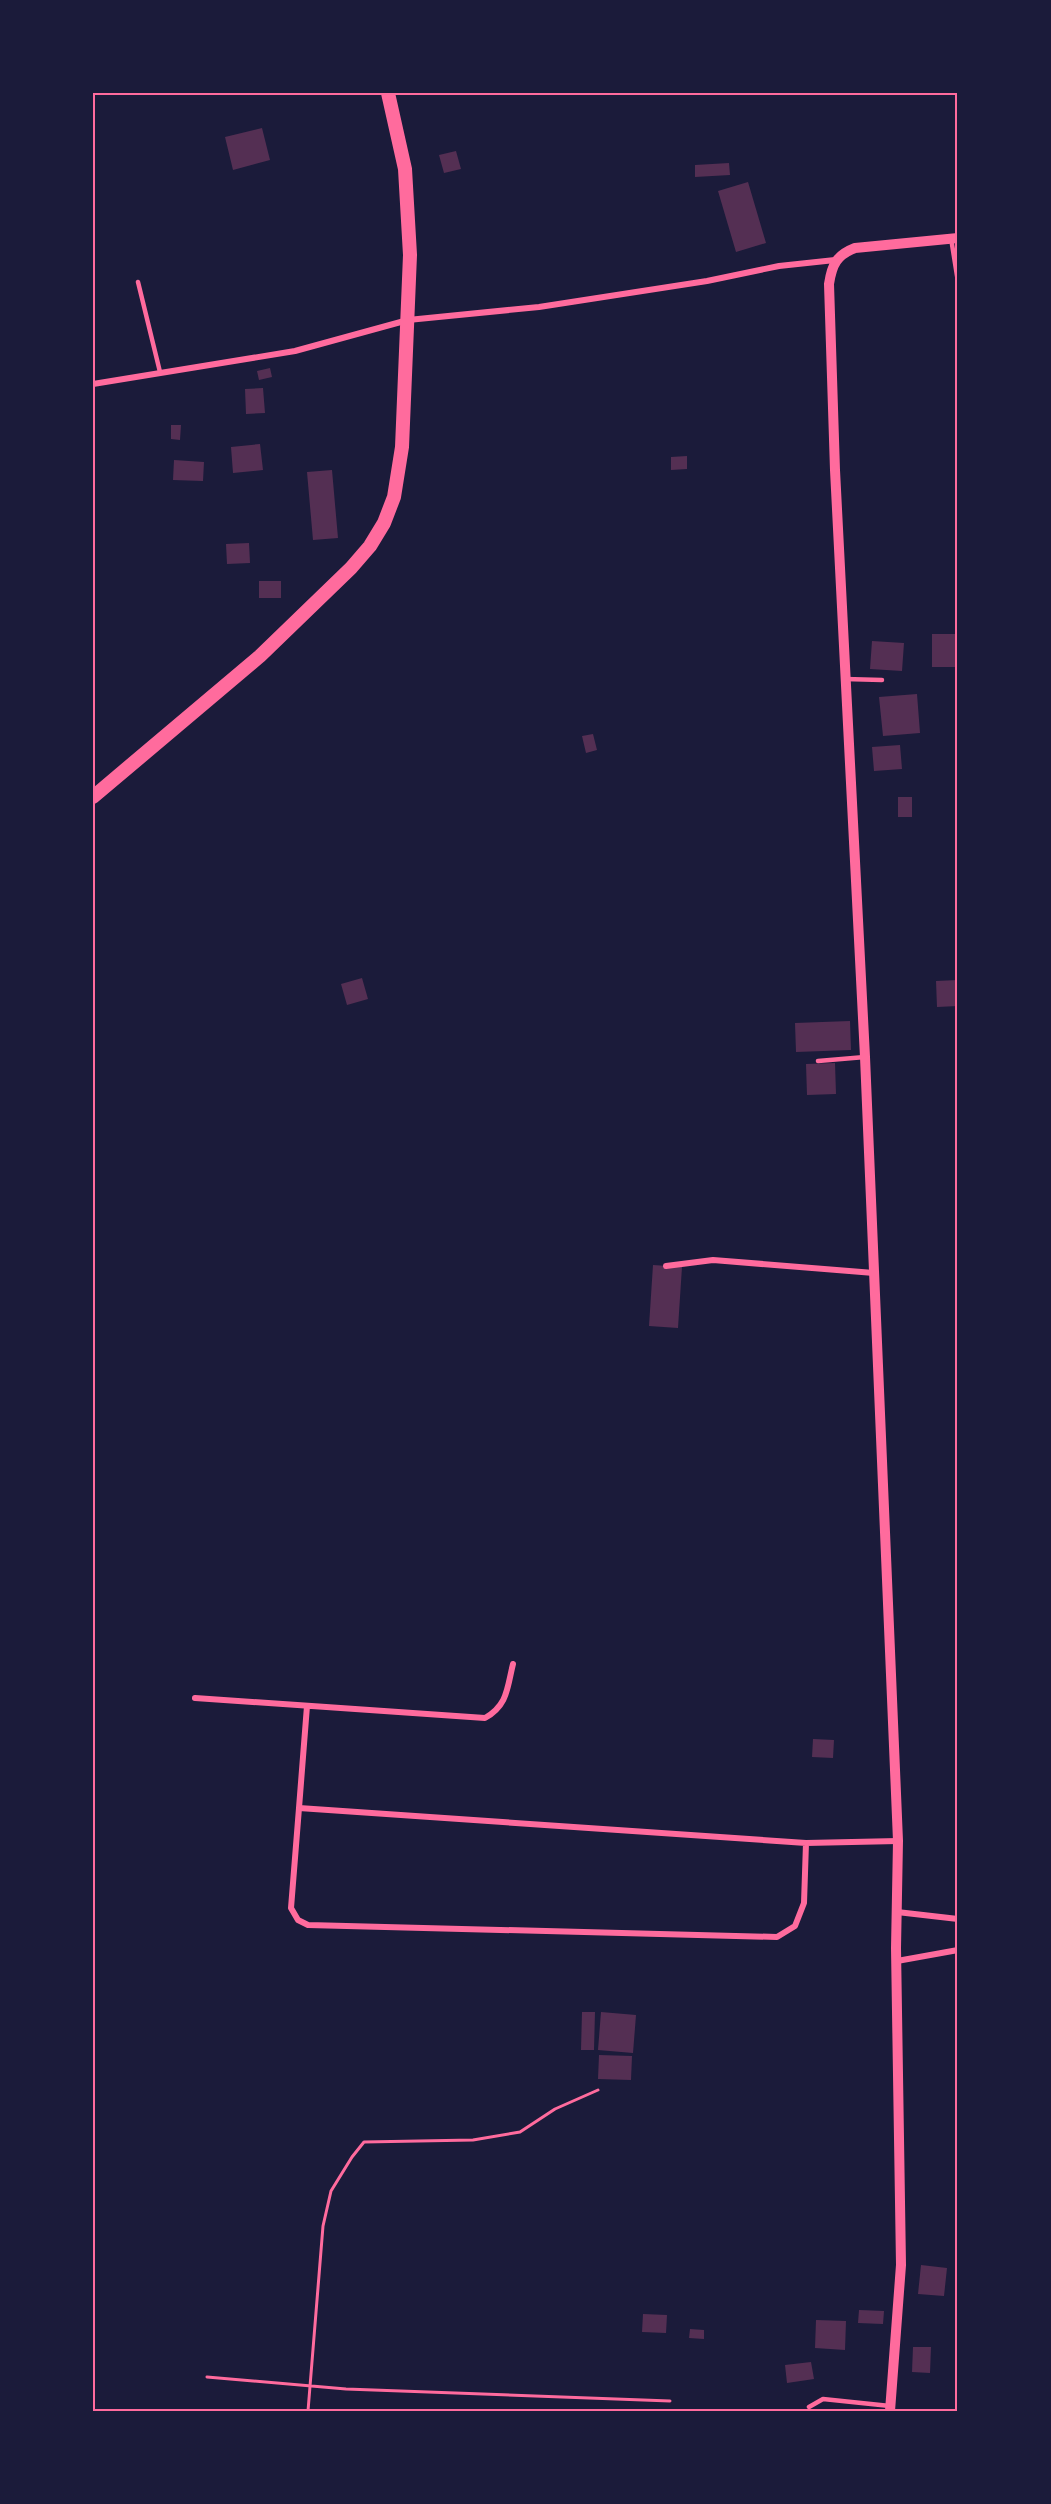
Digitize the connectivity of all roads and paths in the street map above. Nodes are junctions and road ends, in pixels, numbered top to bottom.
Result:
1 (388, 93) edge
2 (955, 238) edge
3 (835, 260) junction
4 (138, 282) dead end
5 (958, 282) edge
6 (408, 320) junction
7 (160, 372) junction
8 (93, 384) edge
9 (845, 679) junction
10 (882, 680) dead end
11 (93, 797) edge
12 (864, 1057) junction
13 (818, 1061) dead end
14 (666, 1266) dead end
15 (874, 1272) junction
16 (513, 1664) dead end
17 (195, 1698) dead end
18 (307, 1706) junction
19 (299, 1808) junction
20 (898, 1841) junction
21 (806, 1843) junction
22 (897, 1912) junction
23 (958, 1919) edge
24 (958, 1950) edge
25 (897, 1961) junction
26 (598, 2090) dead end
27 (207, 2377) dead end
28 (310, 2386) junction
29 (670, 2401) dead end
30 (809, 2407) dead end
31 (890, 2408) edge
32 (308, 2411) edge

1 - 6 main road
2 - 3 street
2 - 5 lane
3 - 6 street
3 - 9 street
4 - 7 lane
6 - 7 street
6 - 11 main road
7 - 8 street
9 - 10 lane
9 - 12 street
12 - 13 lane
12 - 15 street
14 - 15 street
15 - 20 street
16 - 18 street
17 - 18 street
18 - 19 street
19 - 21 street
19 - 21 street
20 - 21 street
20 - 22 street
22 - 23 street
22 - 25 street
24 - 25 street
25 - 31 street
26 - 28 path
27 - 28 path
28 - 29 path
28 - 32 path
30 - 31 lane

